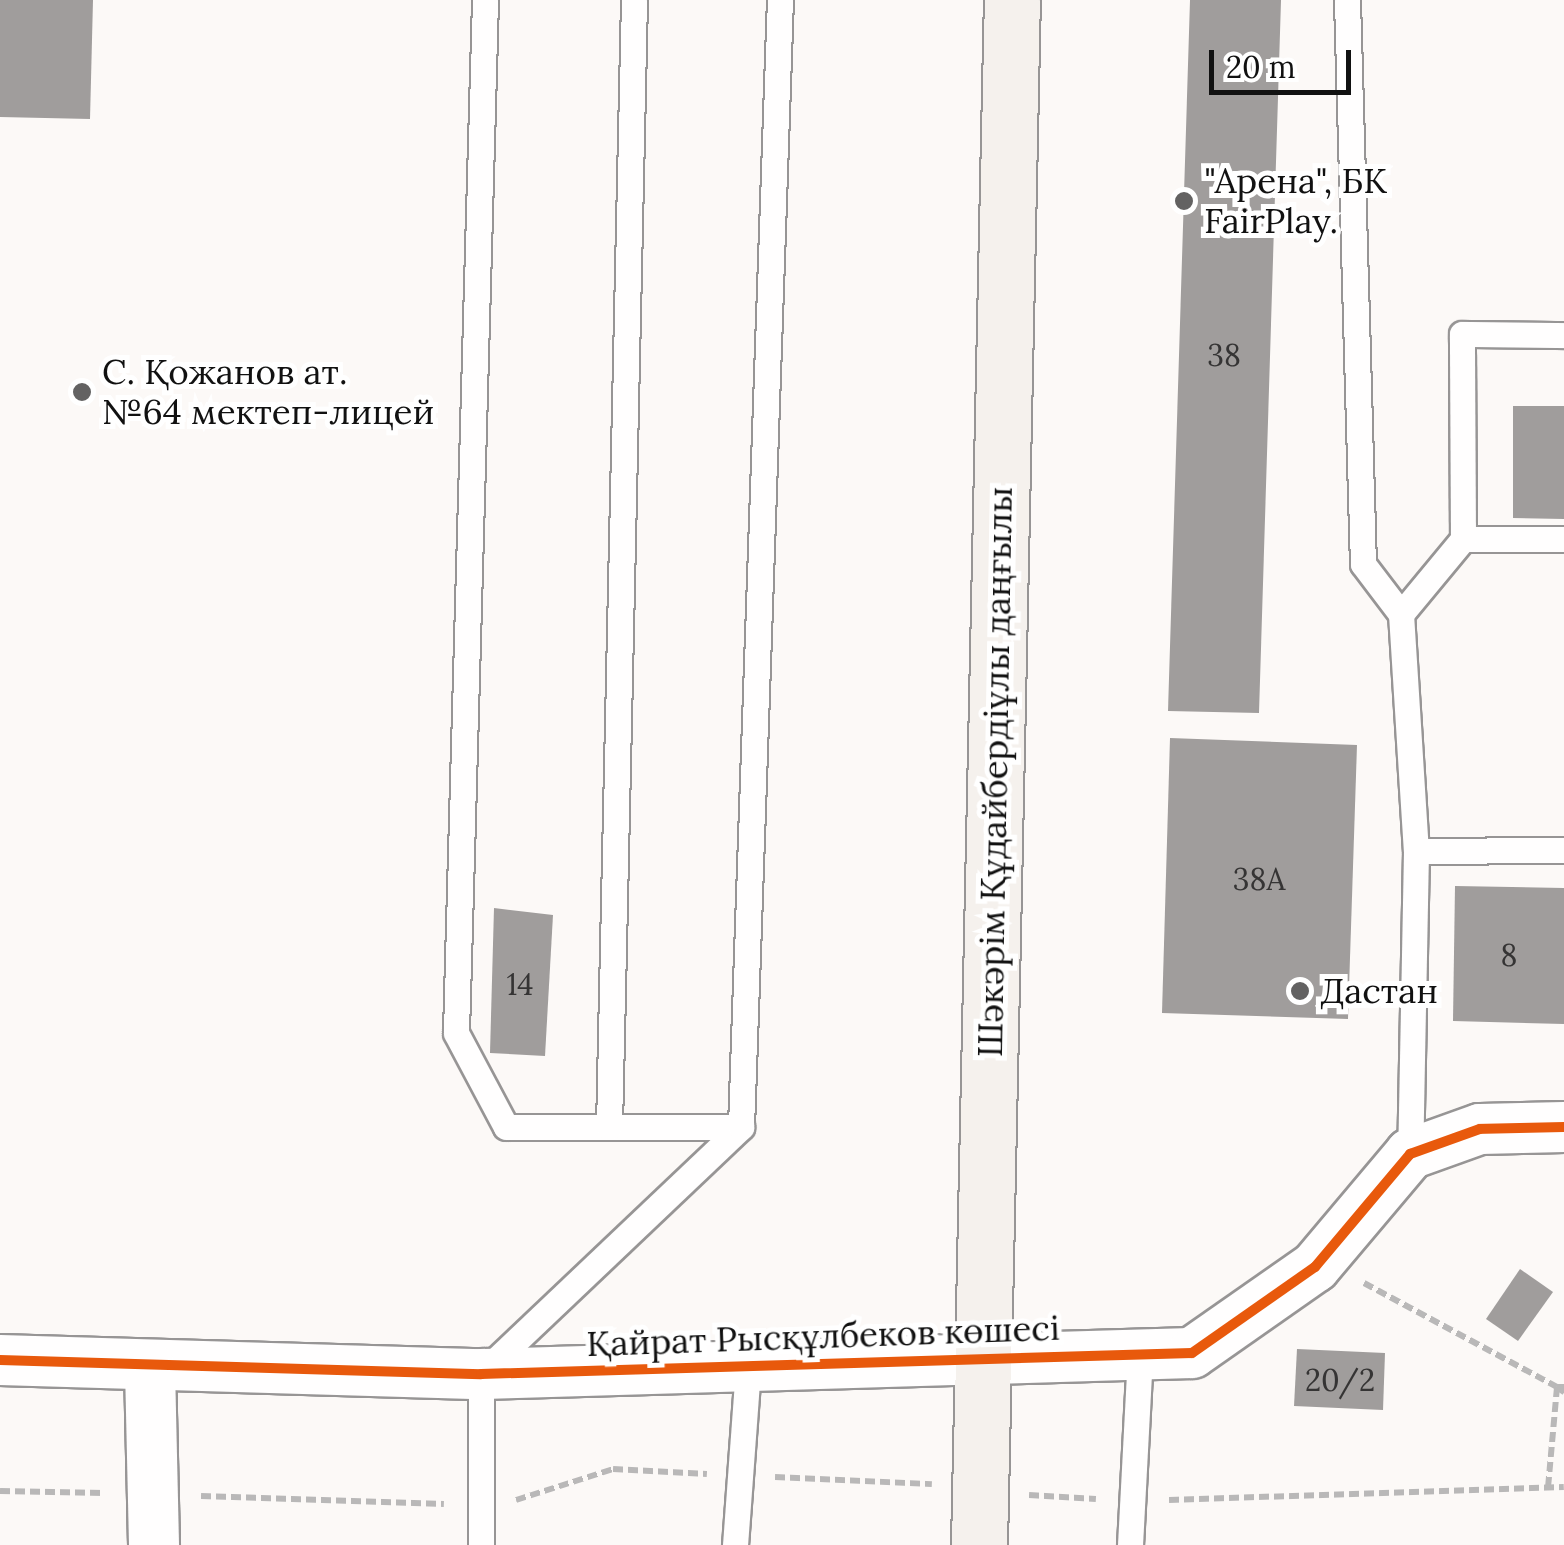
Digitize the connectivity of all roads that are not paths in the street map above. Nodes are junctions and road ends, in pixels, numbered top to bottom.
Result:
1 (485, 0) edge
2 (634, 0) edge
3 (780, 0) edge
4 (1012, 0) edge
5 (1347, 0) edge
6 (1564, 335) edge
7 (1463, 538) junction
8 (1564, 539) edge
9 (1401, 614) junction
10 (1416, 850) junction
11 (1564, 850) edge
12 (609, 1127) junction
13 (740, 1127) junction
14 (1564, 1127) edge
15 (1410, 1154) junction
16 (1140, 1355) junction
17 (983, 1358) junction
18 (0, 1360) edge
19 (150, 1368) junction
20 (748, 1368) junction
21 (481, 1374) junction
22 (154, 1545) edge
23 (480, 1545) edge
24 (734, 1545) edge
25 (979, 1545) edge
26 (1130, 1545) edge

1 - 12 lane
2 - 12 lane
3 - 13 lane
4 - 17 main road, Шәкәрім Құдайбердіұлы даңғылы
5 - 9 lane
6 - 7 lane
7 - 8 lane
7 - 9 lane
9 - 10 lane
10 - 11 lane
10 - 15 lane
12 - 13 lane
13 - 21 lane
14 - 15 street
15 - 16 street, Қайрат Рысқұлбеков көшесі
16 - 17 street, Қайрат Рысқұлбеков көшесі
16 - 26 lane
17 - 20 street, Қайрат Рысқұлбеков көшесі
17 - 25 main road, Шәкәрім Құдайбердіұлы даңғылы
18 - 19 street, Қайрат Рысқұлбеков көшесі
19 - 21 street, Қайрат Рысқұлбеков көшесі
19 - 22 street
20 - 21 street, Қайрат Рысқұлбеков көшесі
20 - 24 lane
21 - 23 lane

